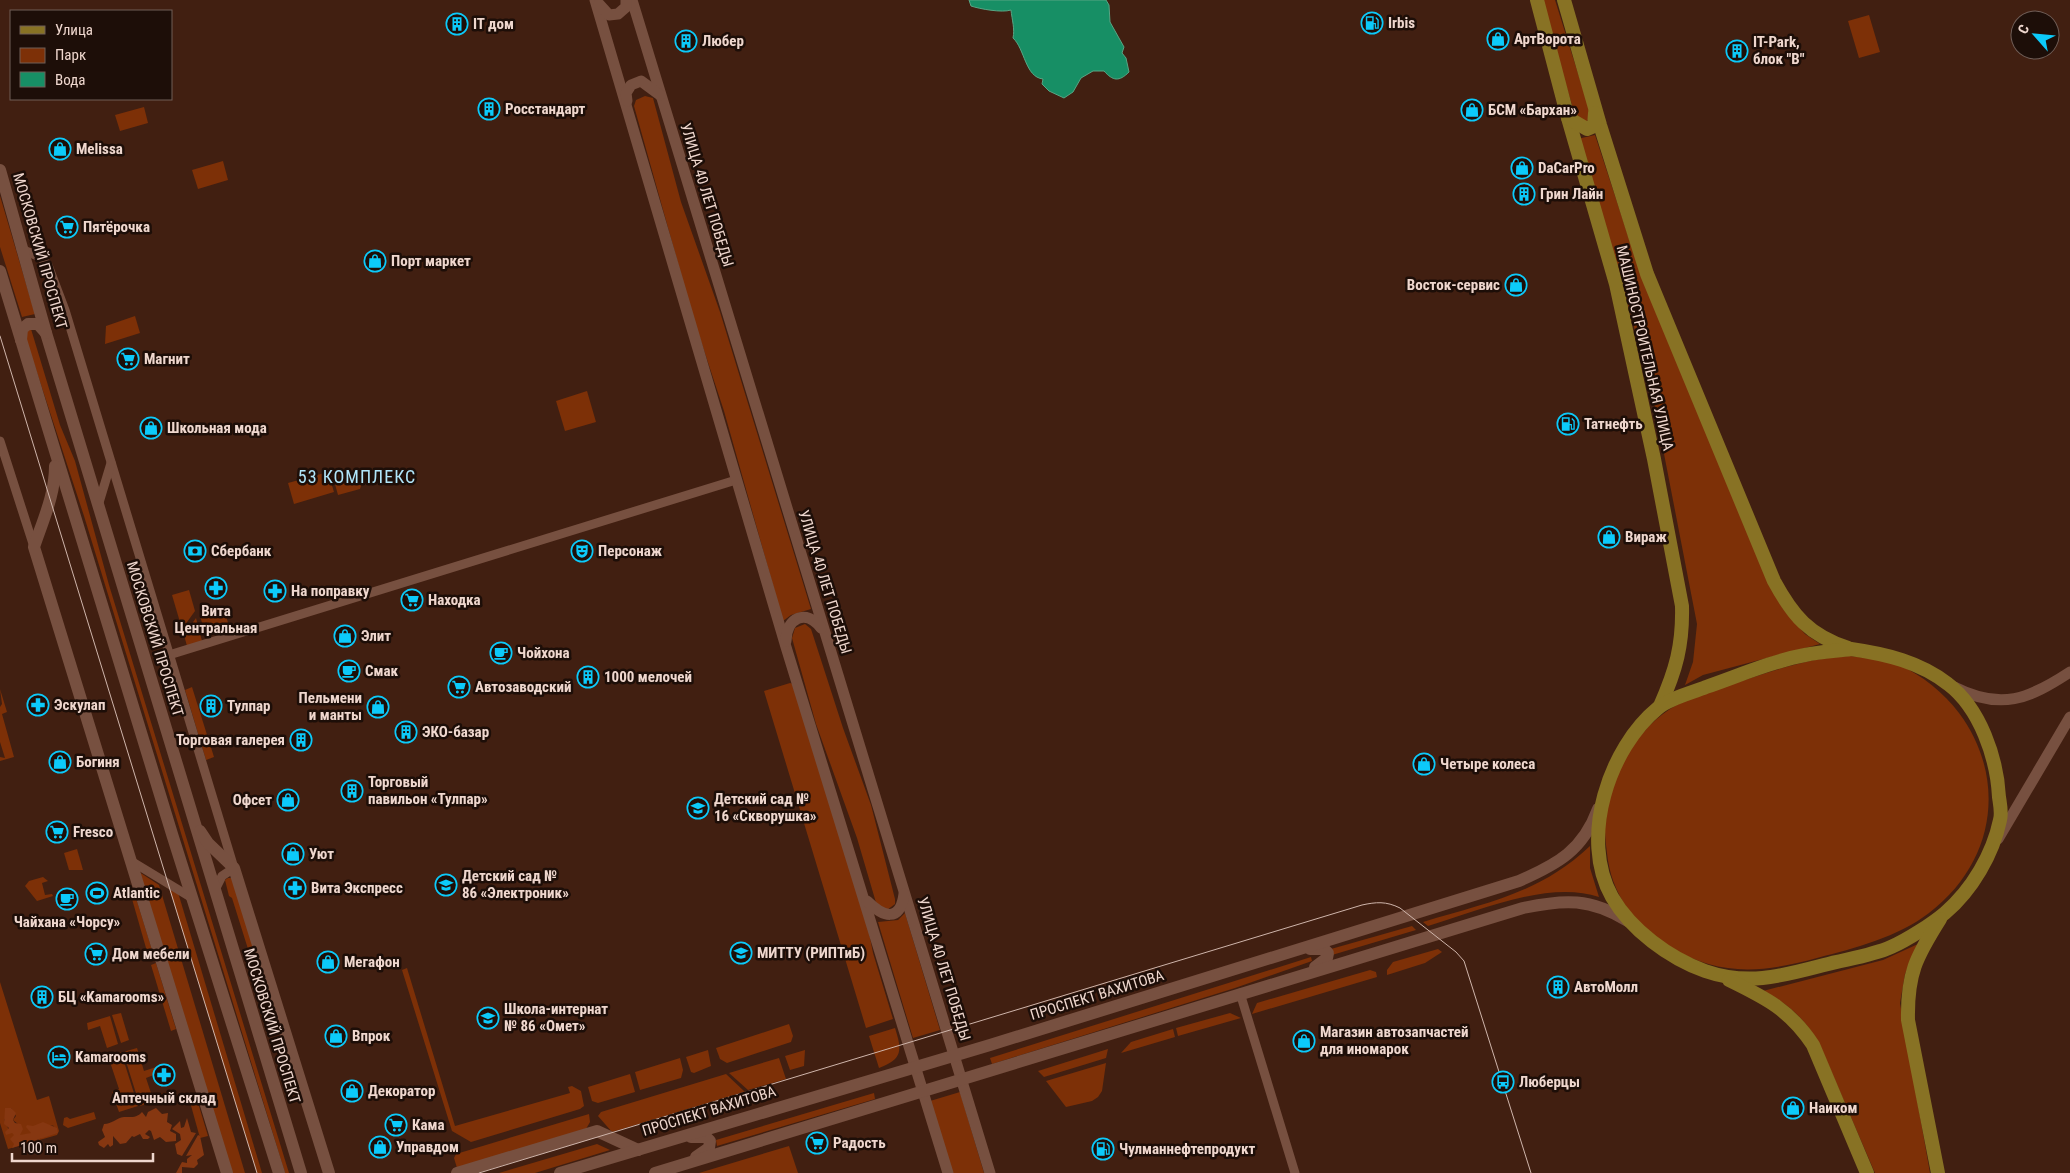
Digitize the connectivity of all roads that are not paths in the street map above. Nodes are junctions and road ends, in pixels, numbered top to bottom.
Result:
1 (596, 0) edge
2 (626, 0) edge
3 (632, 0) edge
4 (1536, 0) edge
5 (1564, 0) edge
6 (661, 96) junction
7 (1595, 110) junction
8 (629, 116) junction
9 (1568, 118) junction
10 (0, 170) edge
11 (21, 249) junction
12 (0, 271) edge
13 (46, 333) junction
14 (21, 340) junction
15 (0, 441) edge
16 (55, 455) junction
17 (111, 462) junction
18 (736, 480) junction
19 (98, 506) junction
20 (34, 547) junction
21 (824, 631) junction
22 (786, 647) junction
23 (1851, 649) junction
24 (169, 655) junction
25 (2070, 672) edge
26 (1950, 685) junction
27 (1660, 706) junction
28 (2070, 717) edge
29 (1604, 792) junction
30 (189, 812) junction
31 (131, 862) junction
32 (1982, 867) junction
33 (234, 868) junction
34 (214, 893) junction
35 (904, 893) junction
36 (192, 898) junction
37 (865, 900) junction
38 (1943, 915) junction
39 (1631, 923) junction
40 (1300, 950) junction
41 (1306, 974) junction
42 (1724, 977) junction
43 (1240, 993) junction
44 (955, 1056) junction
45 (915, 1066) junction
46 (962, 1078) junction
47 (922, 1090) junction
48 (681, 1137) junction
49 (638, 1150) junction
50 (686, 1164) junction
51 (227, 1173) edge
52 (279, 1173) edge
53 (301, 1173) edge
54 (329, 1173) edge
55 (457, 1173) edge
56 (560, 1173) edge
57 (655, 1173) edge
58 (948, 1173) edge
59 (990, 1173) edge
60 (1295, 1173) edge
61 (1868, 1173) edge
62 (1938, 1173) edge

1 - 2 street
1 - 8 street
3 - 6 street, УЛИЦА 40 ЛЕТ ПОБЕДЫ
4 - 9 main road, МАШИНОСТРОИТЕЛЬНАЯ УЛИЦА
5 - 7 main road, МАШИНОСТРОИТЕЛЬНАЯ УЛИЦА
6 - 8 street
6 - 21 street, УЛИЦА 40 ЛЕТ ПОБЕДЫ
7 - 9 main road
7 - 23 main road, МАШИНОСТРОИТЕЛЬНАЯ УЛИЦА
8 - 18 street
9 - 27 main road, МАШИНОСТРОИТЕЛЬНАЯ УЛИЦА
10 - 11 main road, МОСКОВСКИЙ ПРОСПЕКТ
11 - 13 main road, МОСКОВСКИЙ ПРОСПЕКТ
11 - 17 street
12 - 14 main road
13 - 14 main road
13 - 19 main road, МОСКОВСКИЙ ПРОСПЕКТ
14 - 16 main road
15 - 20 street
16 - 20 main road
16 - 36 main road
17 - 19 street
17 - 24 street
18 - 22 street
18 - 24 street
19 - 30 main road, МОСКОВСКИЙ ПРОСПЕКТ
20 - 31 main road
21 - 22 street
21 - 35 street, УЛИЦА 40 ЛЕТ ПОБЕДЫ
22 - 37 street
23 - 26 main road
23 - 27 main road
24 - 33 street
25 - 26 street
26 - 32 main road
27 - 29 main road
28 - 32 street
29 - 39 main road
29 - 40 main road, ПРОСПЕКТ ВАХИТОВА
30 - 33 main road
30 - 34 main road, МОСКОВСКИЙ ПРОСПЕКТ
31 - 36 street
31 - 51 main road
32 - 38 main road
33 - 34 street
33 - 54 main road
34 - 53 main road, МОСКОВСКИЙ ПРОСПЕКТ
35 - 37 street
35 - 44 street, УЛИЦА 40 ЛЕТ ПОБЕДЫ
36 - 52 main road
37 - 45 street
38 - 42 main road
38 - 62 main road
39 - 41 main road
39 - 42 main road
40 - 41 main road
40 - 44 main road, ПРОСПЕКТ ВАХИТОВА
41 - 43 main road
42 - 61 main road
43 - 46 main road
43 - 60 street
44 - 45 main road, ПРОСПЕКТ ВАХИТОВА
44 - 46 street, УЛИЦА 40 ЛЕТ ПОБЕДЫ
45 - 47 street
45 - 48 main road, ПРОСПЕКТ ВАХИТОВА
46 - 47 main road
46 - 59 street, УЛИЦА 40 ЛЕТ ПОБЕДЫ
47 - 50 main road
47 - 58 street
48 - 49 main road, ПРОСПЕКТ ВАХИТОВА
48 - 50 main road
49 - 55 main road
49 - 56 main road, ПРОСПЕКТ ВАХИТОВА
50 - 57 main road

